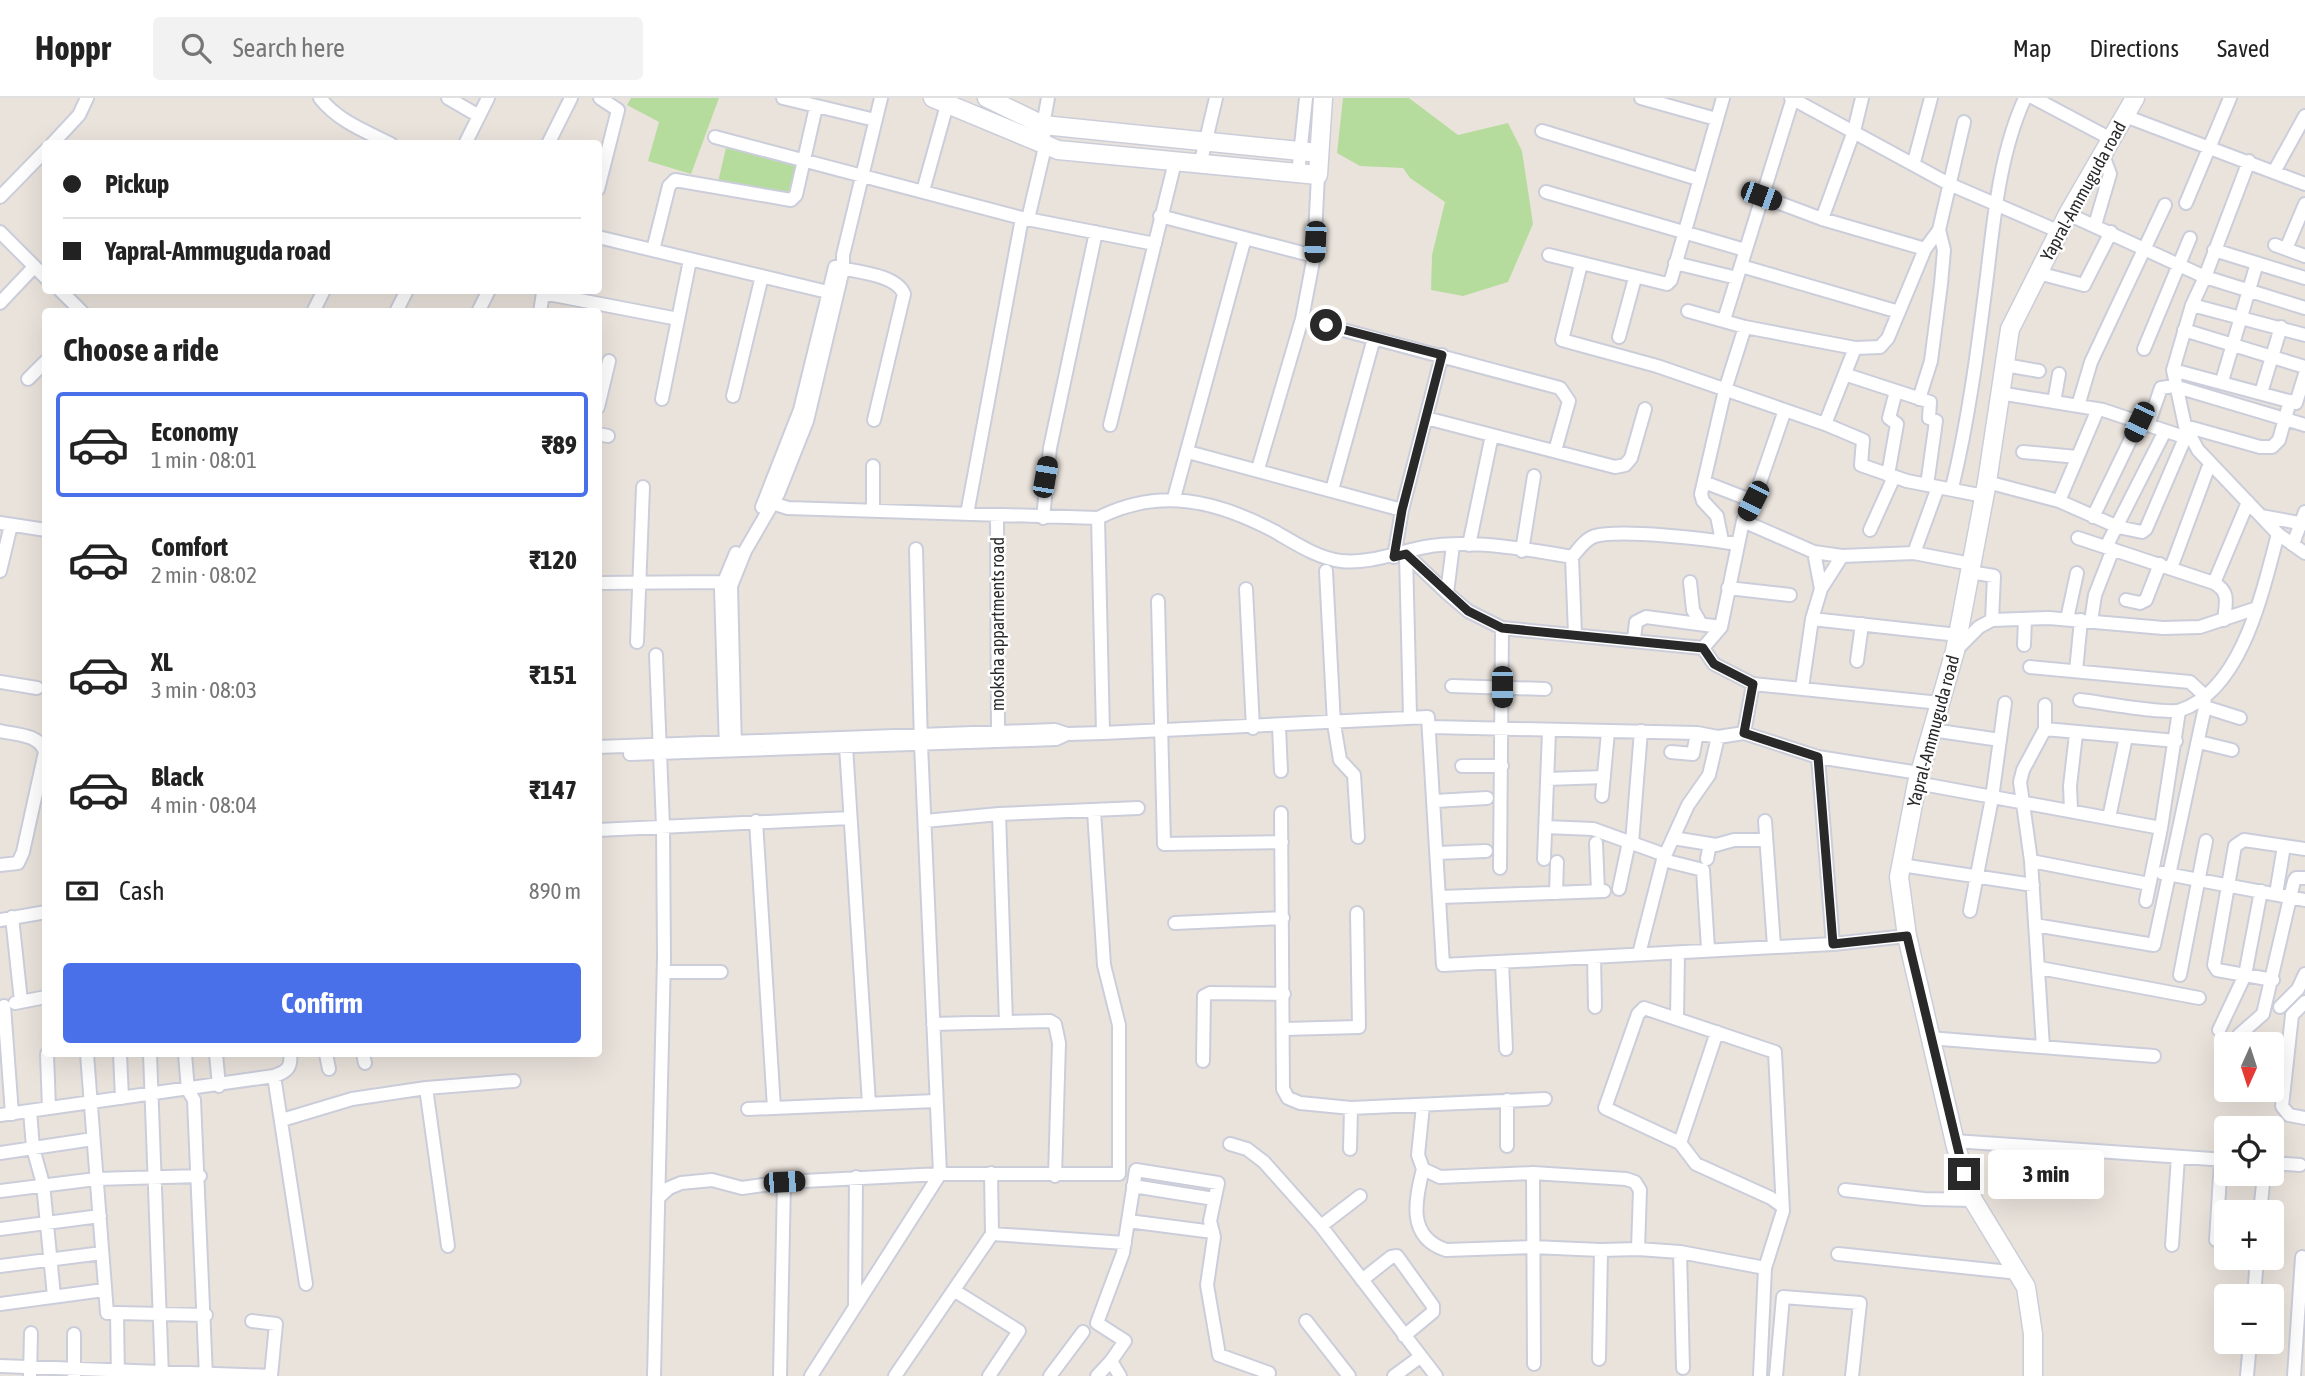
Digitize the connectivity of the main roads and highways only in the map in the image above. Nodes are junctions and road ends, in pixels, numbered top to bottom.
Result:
1 (987, 98) edge
2 (1323, 98) edge
3 (2135, 98) edge
4 (940, 101) edge
5 (1319, 153) junction
6 (2033, 1376) edge

1 - 5 main road
2 - 5 main road
3 - 6 main road, Yapral-Ammuguda road
4 - 5 main road

